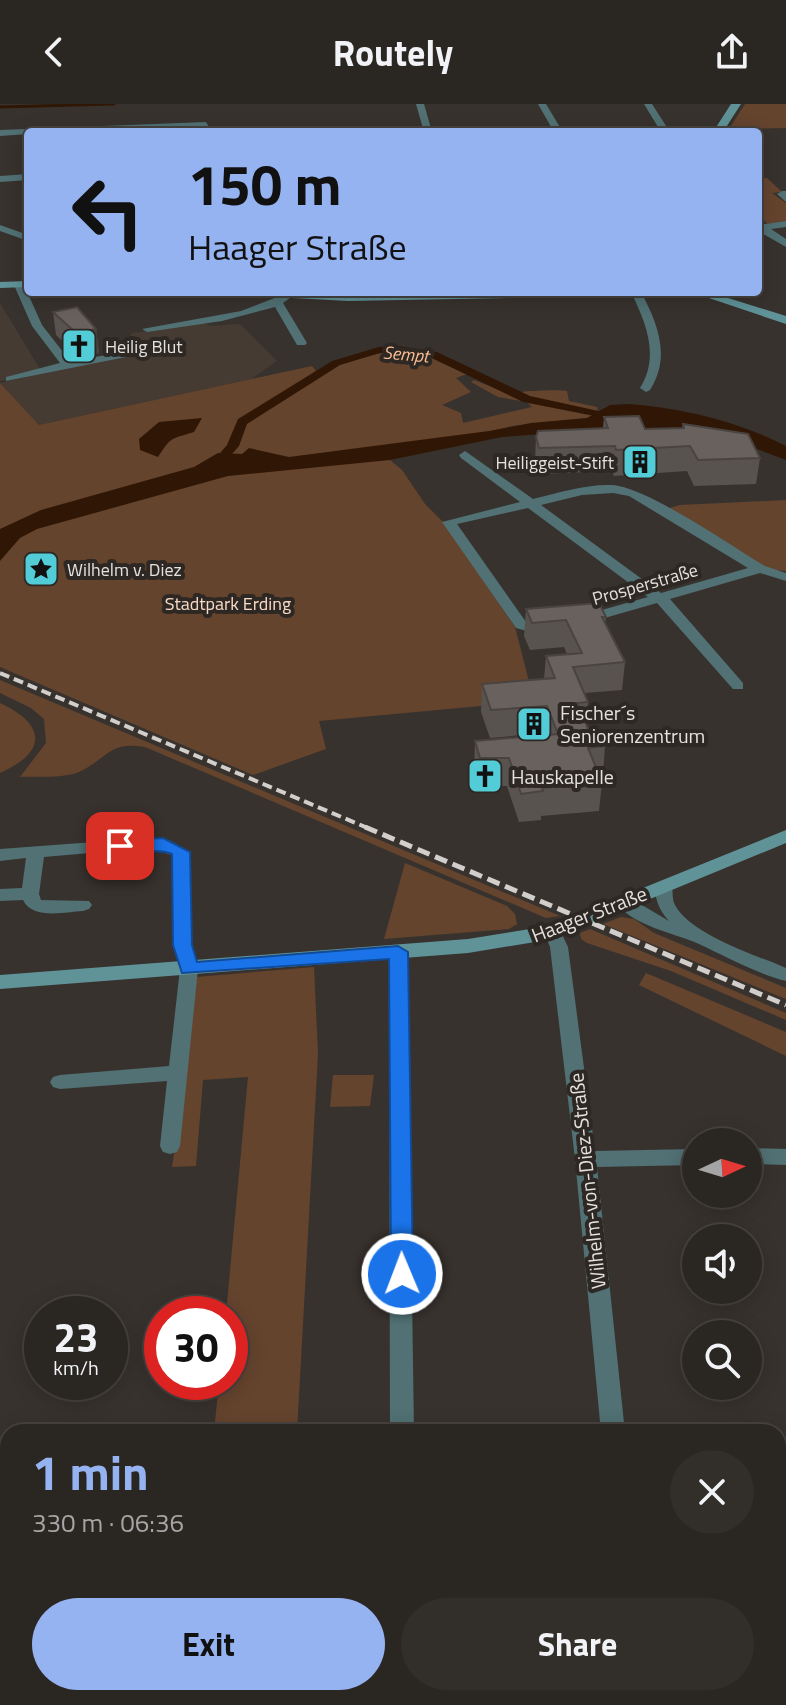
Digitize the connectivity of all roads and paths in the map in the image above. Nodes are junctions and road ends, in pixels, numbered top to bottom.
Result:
1 (420, 104) edge
2 (542, 104) edge
3 (648, 104) edge
4 (736, 104) edge
5 (206, 124) edge
6 (114, 128) edge
7 (427, 128) edge
8 (556, 128) edge
9 (663, 128) edge
10 (721, 128) edge
11 (24, 132) edge
12 (0, 133) edge
13 (24, 177) edge
14 (0, 179) edge
15 (786, 224) edge
16 (762, 227) edge
17 (0, 228) edge
18 (762, 228) edge
19 (24, 237) edge
20 (786, 244) edge
21 (24, 284) edge
22 (0, 285) edge
23 (28, 296) edge
24 (291, 296) edge
25 (638, 296) edge
26 (710, 296) edge
27 (277, 302) junction
28 (786, 320) edge
29 (147, 329) dead end
30 (301, 343) dead end
31 (150, 351) dead end
32 (67, 365) junction
33 (10, 379) dead end
34 (646, 388) dead end
35 (465, 455) dead end
36 (533, 503) junction
37 (760, 569) junction
38 (786, 577) edge
39 (660, 599) junction
40 (738, 686) dead end
41 (786, 836) edge
42 (36, 852) junction
43 (0, 855) edge
44 (663, 886) junction
45 (30, 894) junction
46 (0, 895) edge
47 (624, 902) junction
48 (83, 905) dead end
49 (553, 932) junction
50 (716, 945) junction
51 (398, 952) junction
52 (189, 969) junction
53 (786, 975) edge
54 (0, 982) edge
55 (178, 1073) junction
56 (60, 1082) dead end
57 (170, 1146) dead end
58 (762, 1156) edge
59 (682, 1157) edge
60 (786, 1157) edge
61 (586, 1159) junction
62 (402, 1424) edge
63 (612, 1424) edge

1 - 7 street
2 - 8 street
3 - 9 street
4 - 10 street
5 - 6 street
11 - 12 street
13 - 14 street
15 - 16 street
17 - 19 street
18 - 20 street
21 - 22 street
23 - 32 street
24 - 27 street
25 - 34 street
26 - 28 street
27 - 29 street
27 - 30 street
31 - 32 street
32 - 33 street
35 - 36 street
36 - 37 street
36 - 39 street
36 - 39 street, Prosperstraße
37 - 38 street
37 - 39 street, Prosperstraße
39 - 40 street
41 - 44 street, Haager Straße
42 - 43 street
42 - 45 street
42 - 52 street
44 - 47 street, Haager Straße
44 - 50 street
45 - 46 street
45 - 48 street
47 - 49 street, Haager Straße
47 - 50 street
49 - 51 street, Haager Straße
49 - 61 street, Wilhelm-von-Diez-Straße
50 - 53 street
51 - 52 street, Haager Straße
51 - 62 street
52 - 54 street, Haager Straße
52 - 55 street
55 - 56 street
55 - 57 street
58 - 60 street
59 - 61 street
61 - 63 street, Wilhelm-von-Diez-Straße

